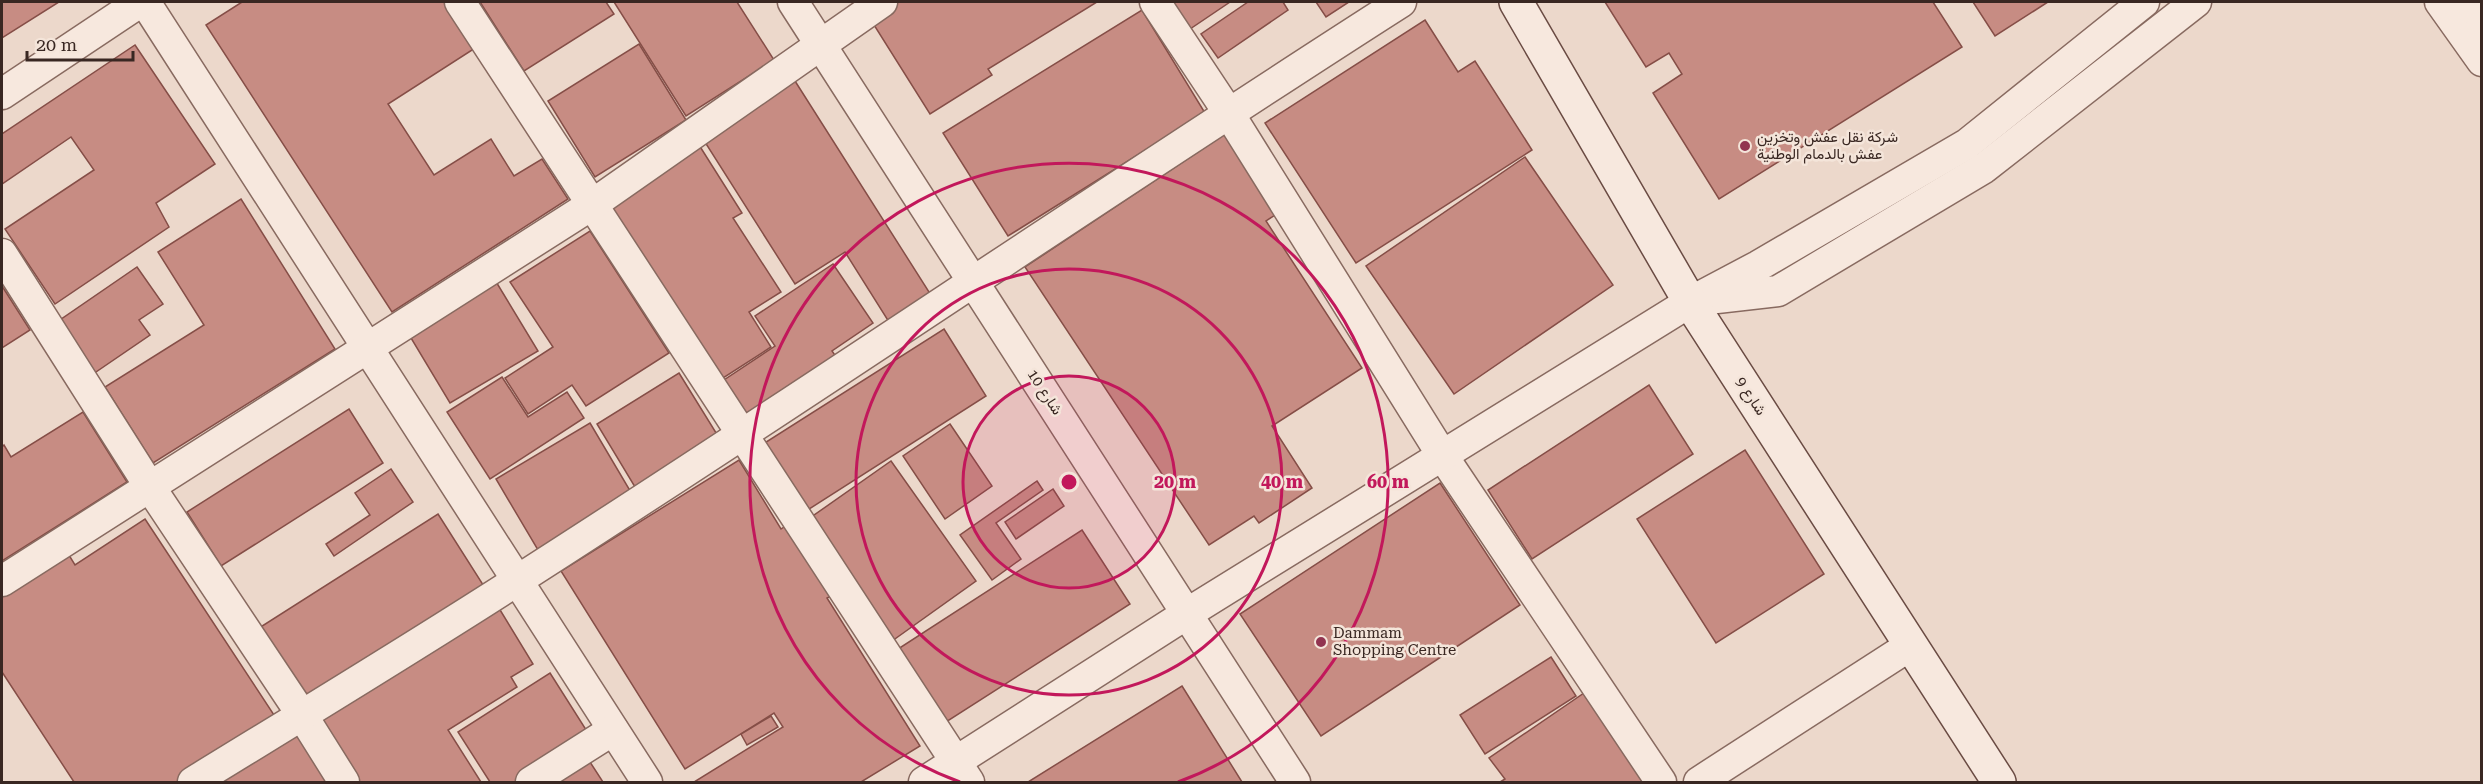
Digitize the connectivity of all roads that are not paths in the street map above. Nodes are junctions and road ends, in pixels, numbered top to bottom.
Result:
1 (140, 2) edge
2 (145, 2) edge
3 (460, 2) edge
4 (793, 2) edge
5 (882, 2) edge
6 (1155, 2) edge
7 (1401, 2) edge
8 (1516, 2) edge
9 (2144, 2) edge
10 (2196, 2) edge
11 (2440, 2) edge
12 (2471, 2) edge
13 (2481, 19) edge
14 (820, 43) junction
15 (2481, 61) edge
16 (3, 90) edge
17 (1228, 112) junction
18 (593, 204) junction
19 (2, 254) edge
20 (974, 282) junction
21 (1690, 302) junction
22 (368, 347) junction
23 (742, 433) junction
24 (1442, 455) junction
25 (150, 487) junction
26 (518, 580) junction
27 (2, 581) edge
28 (1188, 613) junction
29 (1911, 645) junction
30 (302, 715) junction
31 (613, 730) junction
32 (962, 772) edge
33 (193, 783) edge
34 (344, 783) edge
35 (531, 783) edge
36 (647, 783) edge
37 (924, 783) edge
38 (1295, 783) edge
39 (1661, 783) edge
40 (1699, 783) edge
41 (1999, 783) edge

1 - 16 street
2 - 22 street
3 - 18 street
4 - 14 street, شارع 10
5 - 14 street
6 - 17 street
7 - 17 street
8 - 21 street, شارع 9
9 - 21 street
10 - 21 street
11 - 15 street
12 - 13 street
14 - 18 street
14 - 20 street, شارع 10
17 - 20 street
17 - 24 street
18 - 22 street
18 - 23 street
19 - 25 street
20 - 23 street
20 - 28 street, شارع 10
21 - 24 street
21 - 29 street, شارع 9
22 - 25 street
22 - 26 street
23 - 26 street
23 - 32 street
24 - 28 street
24 - 39 street
25 - 27 street
25 - 30 street
26 - 30 street
26 - 31 street
28 - 32 street
28 - 38 street, شارع 10
29 - 40 street
29 - 41 street, شارع 9
30 - 33 street
30 - 34 street
31 - 35 street
31 - 36 street
32 - 37 street

